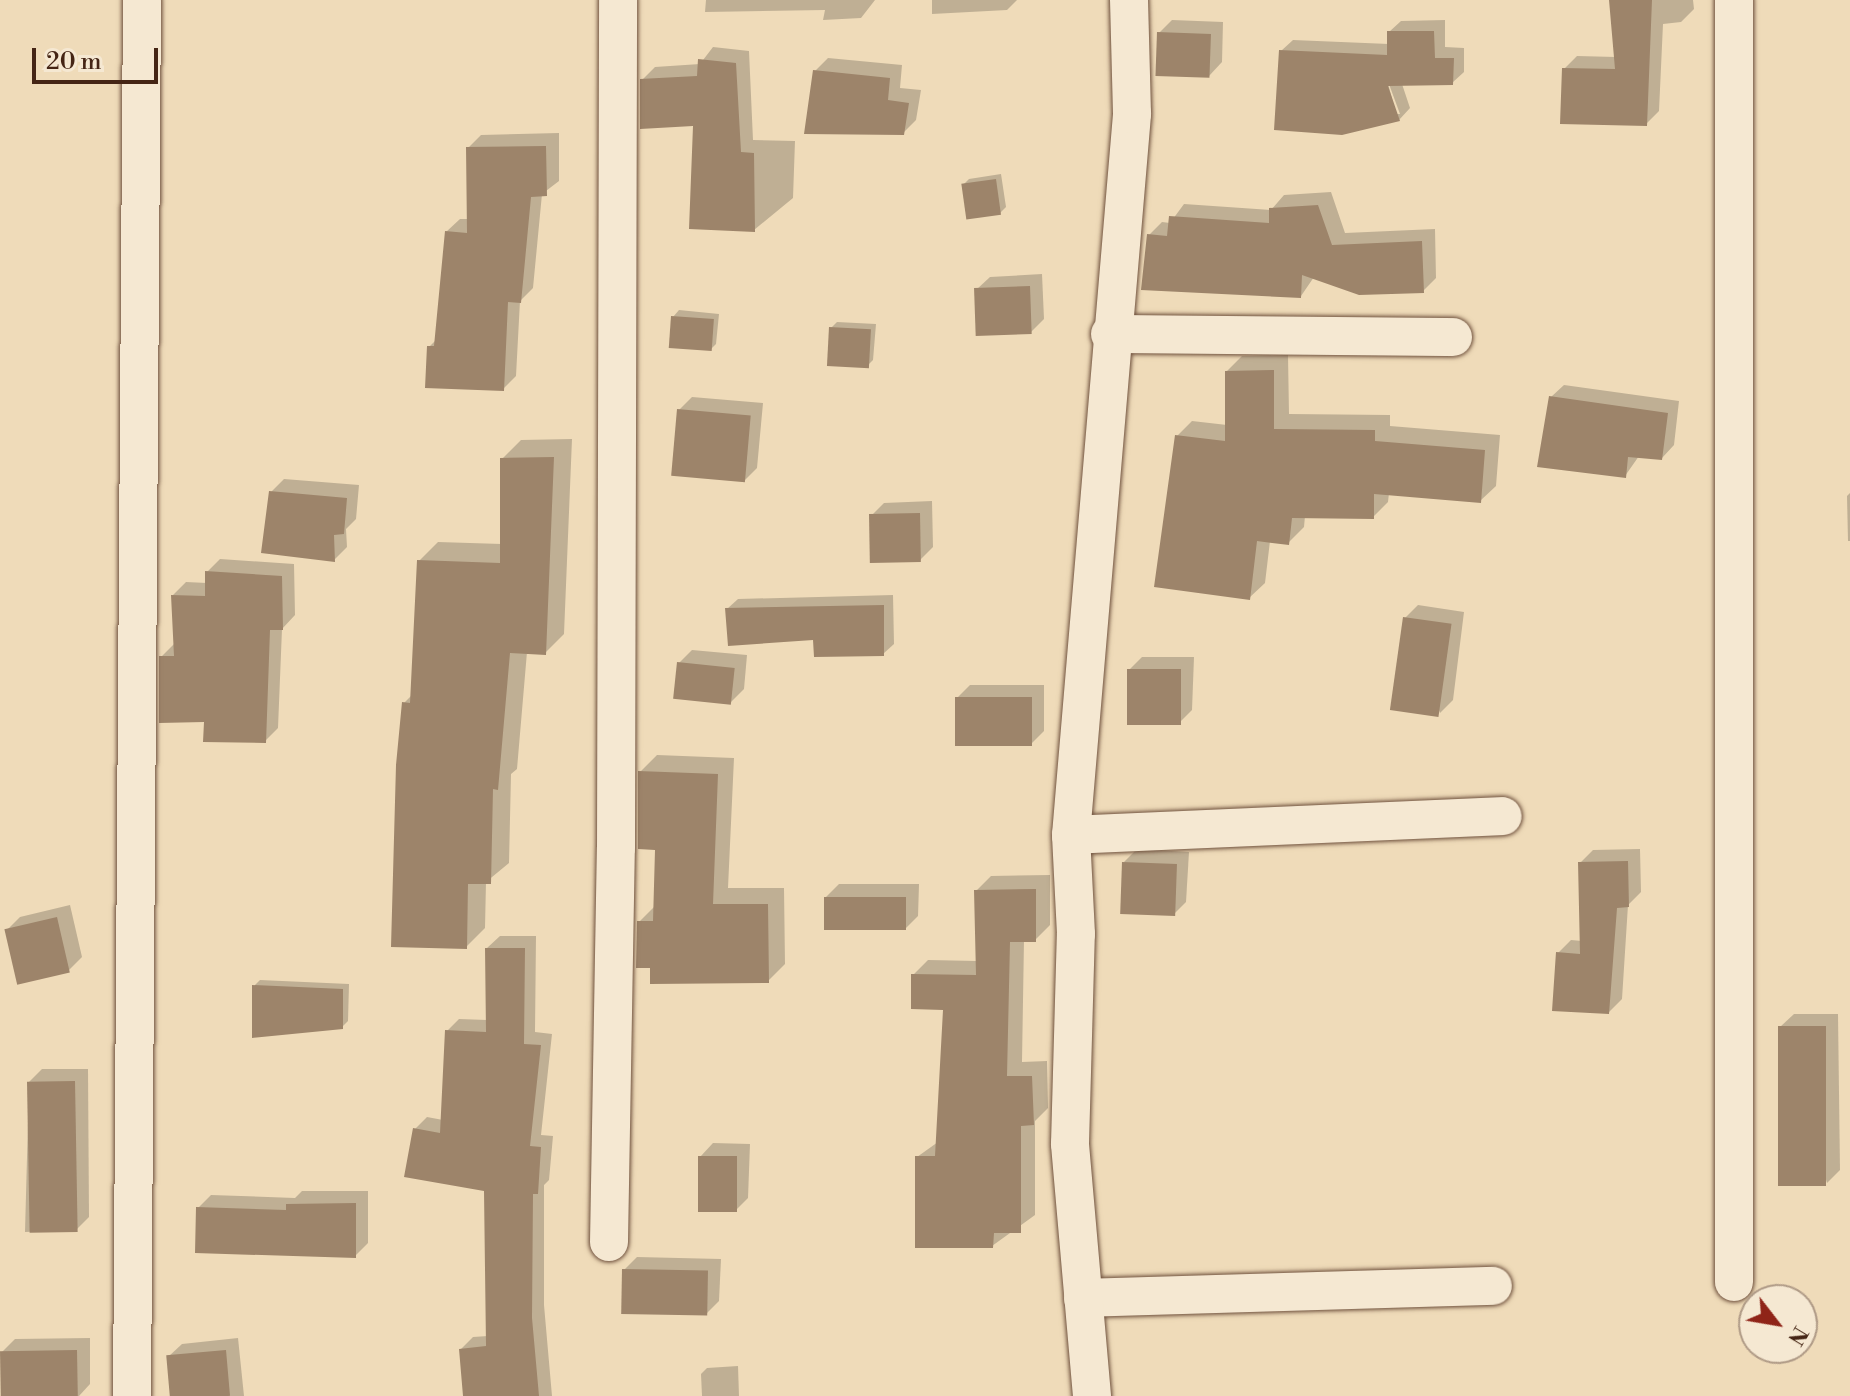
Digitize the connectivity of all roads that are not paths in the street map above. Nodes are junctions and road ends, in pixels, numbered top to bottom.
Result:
1 (142, 0) edge
2 (618, 0) edge
3 (1129, 0) edge
4 (1734, 0) edge
5 (1110, 334) junction
6 (1453, 337) dead end
7 (1503, 816) dead end
8 (1071, 835) junction
9 (609, 1242) dead end
10 (1734, 1282) dead end
11 (1493, 1286) dead end
12 (1083, 1298) junction
13 (132, 1396) edge
14 (1092, 1396) edge

1 - 13 street
2 - 9 street
3 - 5 street
4 - 10 street
5 - 6 street
5 - 8 street
7 - 8 street
8 - 12 street
11 - 12 street
12 - 14 street

